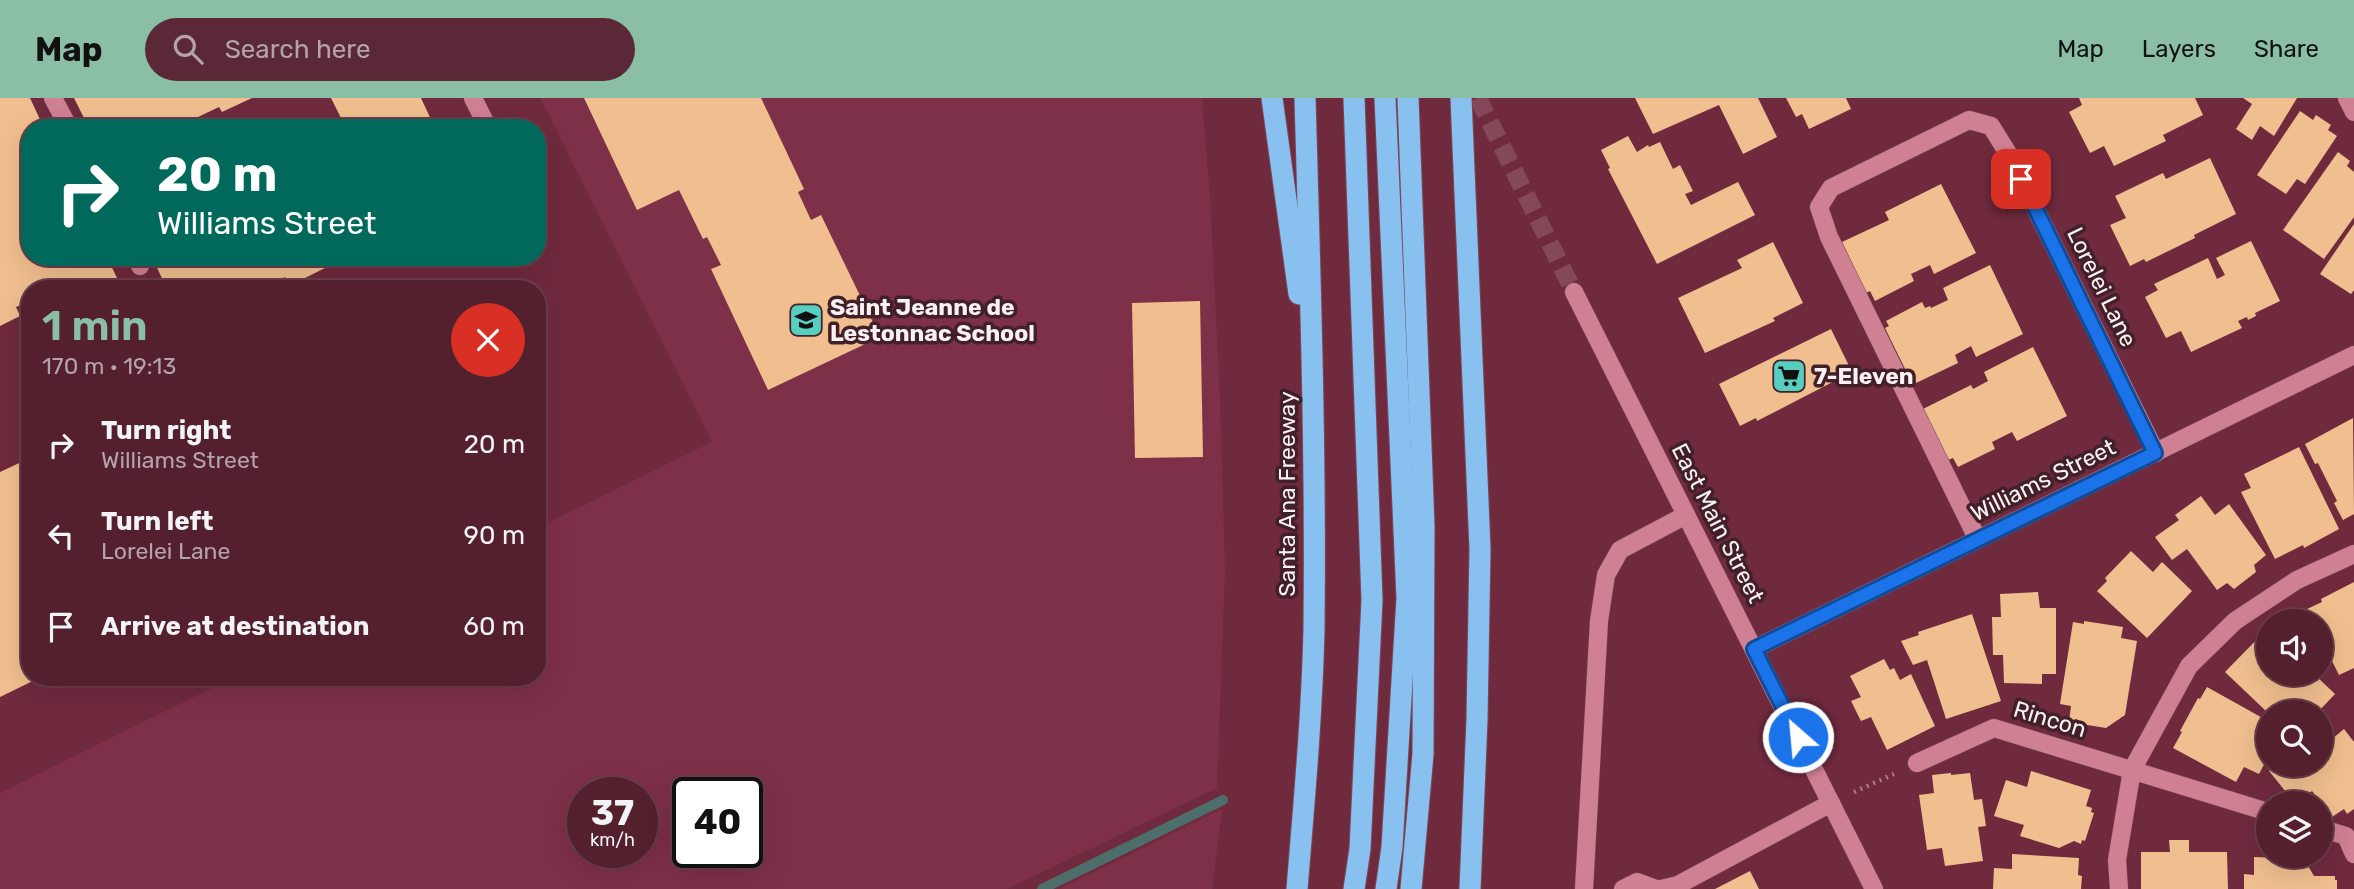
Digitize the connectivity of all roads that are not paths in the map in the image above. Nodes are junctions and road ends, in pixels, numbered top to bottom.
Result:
1 (53, 98) edge
2 (473, 98) edge
3 (1272, 98) edge
4 (1305, 98) edge
5 (1353, 98) edge
6 (1385, 98) edge
7 (1408, 98) edge
8 (1461, 98) edge
9 (2347, 98) edge
10 (2354, 112) edge
11 (64, 119) edge
12 (484, 119) edge
13 (1574, 292) tunnel mouth
14 (2354, 355) edge
15 (1314, 401) junction
16 (2155, 453) junction
17 (1686, 515) junction
18 (1977, 538) junction
19 (2354, 554) edge
20 (1754, 649) junction
21 (1917, 763) dead end
22 (2132, 770) junction
23 (1831, 803) junction
24 (2256, 808) edge
25 (2350, 834) edge
26 (2354, 854) edge
27 (1297, 889) edge
28 (1354, 889) edge
29 (1386, 889) edge
30 (1411, 889) edge
31 (1469, 889) edge
32 (1584, 889) edge
33 (1623, 889) edge
34 (1658, 889) edge
35 (1874, 889) edge
36 (2119, 889) edge

1 - 11 street
2 - 12 street
3 - 15 highway
4 - 15 highway, Santa Ana Freeway
5 - 28 highway
6 - 29 highway
7 - 30 highway
8 - 31 highway
9 - 10 street
13 - 17 street, East Main Street
14 - 16 street, Williams Street
15 - 27 highway, Santa Ana Freeway
16 - 18 street, Williams Street
16 - 18 street, Lorelei Lane
17 - 20 street, East Main Street
17 - 32 street
18 - 20 street, Williams Street
19 - 22 street
20 - 23 street, East Main Street
21 - 22 street, Rincon
22 - 24 street, Rincon
22 - 36 street
23 - 34 street
23 - 35 street, East Main Street
25 - 26 street
33 - 34 street

